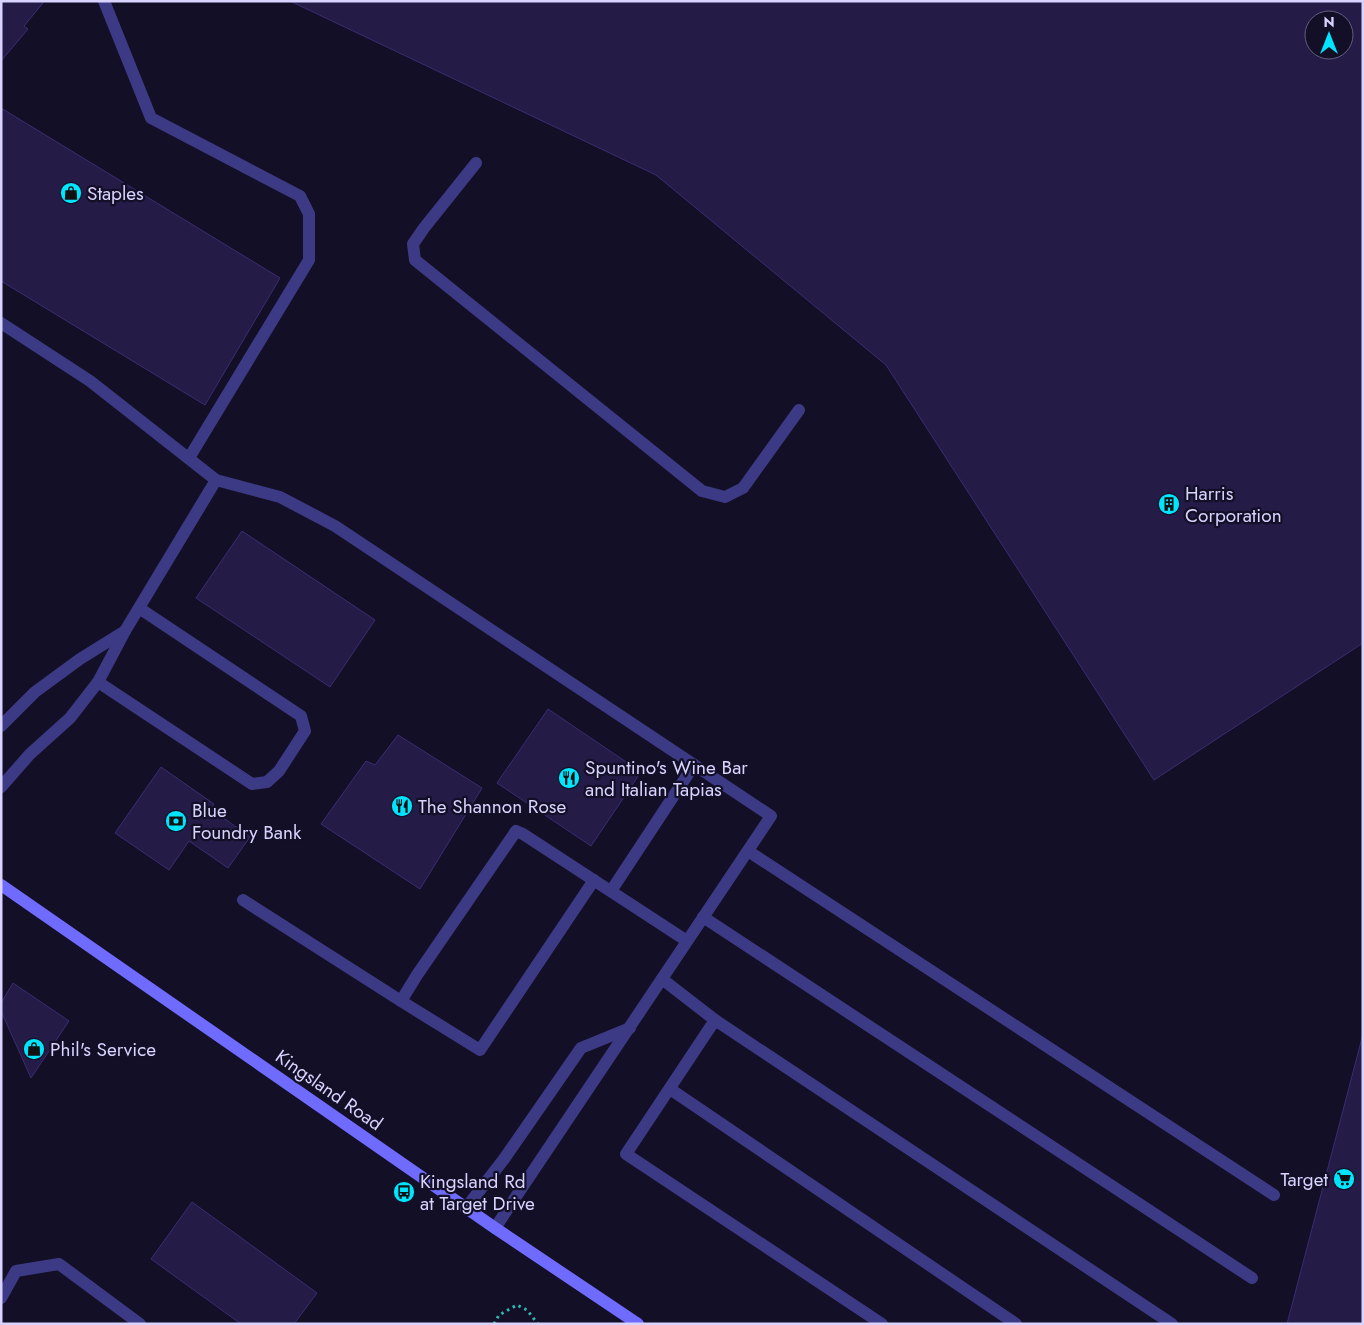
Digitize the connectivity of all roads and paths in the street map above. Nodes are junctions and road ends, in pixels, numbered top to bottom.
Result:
1 (104, 1) edge
2 (476, 163) dead end
3 (1, 323) edge
4 (799, 410) dead end
5 (189, 458) junction
6 (216, 480) junction
7 (139, 608) junction
8 (125, 631) junction
9 (98, 682) junction
10 (1, 726) edge
11 (694, 766) junction
12 (1, 787) edge
13 (748, 851) junction
14 (594, 880) junction
15 (1, 884) edge
16 (611, 891) junction
17 (243, 900) dead end
18 (703, 917) junction
19 (687, 941) junction
20 (662, 979) junction
21 (401, 1001) junction
22 (715, 1020) junction
23 (630, 1028) junction
24 (670, 1089) junction
25 (1274, 1195) dead end
26 (466, 1208) junction
27 (495, 1228) junction
28 (1252, 1278) dead end
29 (1, 1298) edge
30 (140, 1324) edge
31 (494, 1324) edge
32 (538, 1324) edge
33 (638, 1324) edge
34 (882, 1324) edge
35 (1016, 1324) edge
36 (1172, 1324) edge

1 - 5 street
2 - 4 street
3 - 5 street
5 - 6 street
6 - 7 street
6 - 11 street
7 - 8 street
7 - 9 street
8 - 9 street
8 - 10 street
9 - 12 street
11 - 13 street
11 - 16 street
13 - 18 street
13 - 25 street
14 - 16 street
14 - 21 street
14 - 21 street
15 - 26 street, Kingsland Road
16 - 19 street
17 - 21 street
18 - 19 street
18 - 28 street
19 - 20 street
20 - 22 street
20 - 23 street
22 - 24 street
22 - 36 street
23 - 26 street
23 - 27 street
24 - 34 street
24 - 35 street
26 - 27 street, Kingsland Road
27 - 33 street, Kingsland Road
29 - 30 street
31 - 32 path

